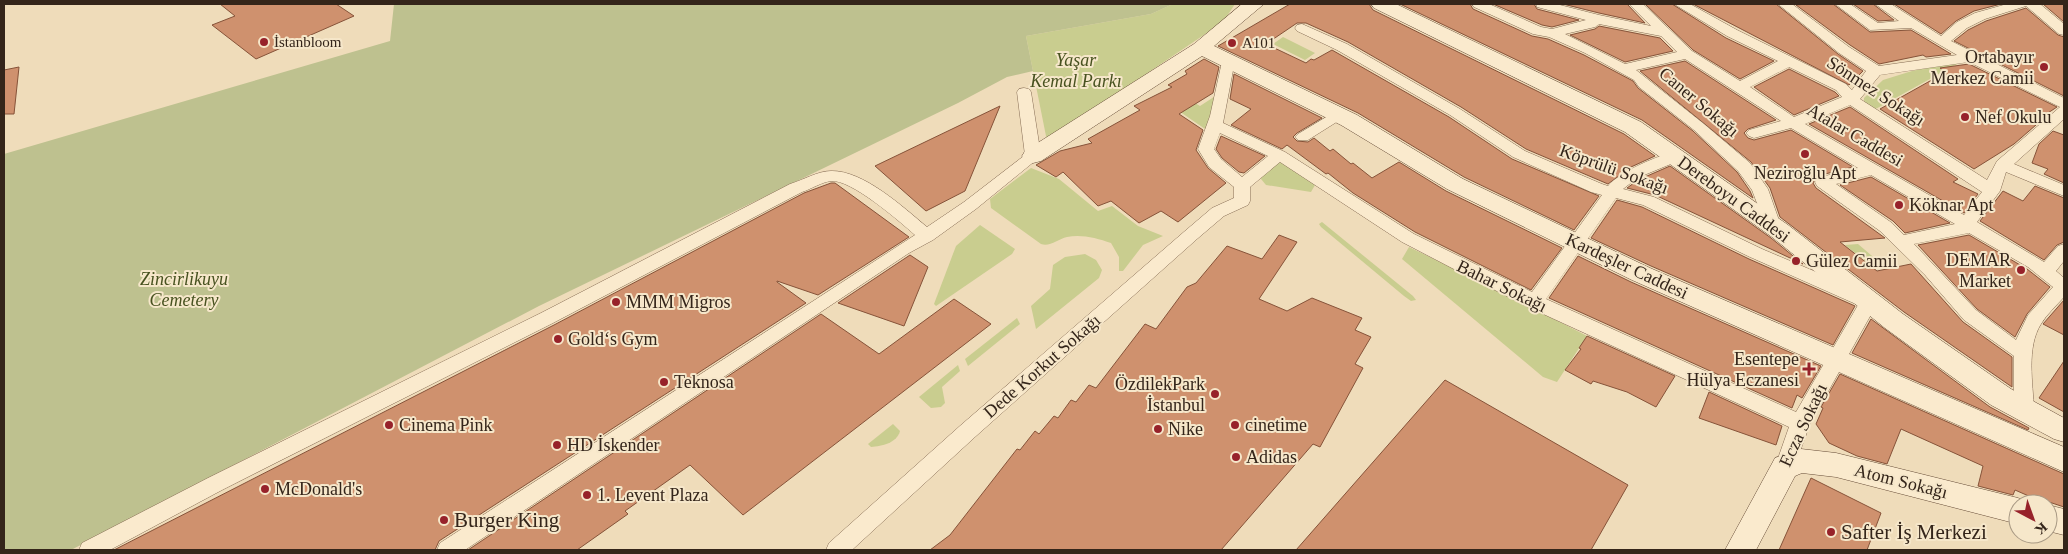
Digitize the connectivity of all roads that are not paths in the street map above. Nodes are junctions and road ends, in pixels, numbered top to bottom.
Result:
1 (1254, 4) edge
2 (1381, 4) edge
3 (1479, 4) edge
4 (1507, 4) edge
5 (1542, 4) edge
6 (1636, 4) edge
7 (1681, 4) edge
8 (1784, 4) edge
9 (1840, 4) edge
10 (1882, 4) edge
11 (2021, 4) edge
12 (2032, 4) edge
13 (1494, 10) junction
14 (1597, 19) junction
15 (1911, 24) junction
16 (1302, 28) dead end
17 (2063, 30) edge
18 (1552, 33) junction
19 (1665, 33) junction
20 (1942, 42) junction
21 (1201, 48) junction
22 (1687, 54) junction
23 (1971, 57) junction
24 (1228, 60) junction
25 (1789, 61) junction
26 (1625, 68) junction
27 (1876, 71) junction
28 (1740, 87) junction
29 (1024, 92) dead end
30 (1853, 98) junction
31 (2064, 104) edge
32 (2064, 110) edge
33 (1338, 115) junction
34 (1793, 123) junction
35 (1216, 125) junction
36 (1754, 133) dead end
37 (1304, 137) dead end
38 (1279, 155) junction
39 (1033, 156) junction
40 (1677, 156) junction
41 (2002, 165) junction
42 (1874, 169) junction
43 (1242, 185) junction
44 (1614, 191) junction
45 (1992, 191) junction
46 (2064, 191) edge
47 (1970, 225) junction
48 (1773, 226) junction
49 (927, 236) junction
50 (1902, 241) junction
51 (1577, 243) junction
52 (2064, 250) edge
53 (2046, 271) junction
54 (2064, 286) edge
55 (1534, 302) junction
56 (1868, 302) junction
57 (2023, 353) junction
58 (1835, 360) junction
59 (2024, 410) junction
60 (1800, 424) junction
61 (2064, 431) edge
62 (2064, 460) edge
63 (1785, 467) junction
64 (2008, 508) edge
65 (90, 550) edge
66 (448, 550) edge
67 (837, 550) edge
68 (1740, 550) edge

1 - 21 street
2 - 40 street, Dereboyu Caddesi
3 - 13 street
4 - 13 street
5 - 14 street
6 - 19 street, Atalar Caddesi
7 - 25 street, Sönmez Sokağı
8 - 27 street
9 - 15 street
10 - 15 street
11 - 20 street
12 - 17 street
13 - 18 street
14 - 18 street
14 - 19 street
15 - 20 street
16 - 44 street, Köprülü Sokağı
18 - 26 street
19 - 22 street, Atalar Caddesi
20 - 23 street
21 - 24 street, Kardeşler Caddesi
21 - 39 street
22 - 26 street, Caner Sokağı
22 - 28 street, Atalar Caddesi
23 - 27 street
23 - 31 street
23 - 32 street
24 - 33 street, Kardeşler Caddesi
24 - 35 street
25 - 28 street
25 - 30 street, Sönmez Sokağı
26 - 48 street, Caner Sokağı
27 - 30 street
28 - 34 street, Atalar Caddesi
29 - 39 street
30 - 34 street
30 - 45 street, Sönmez Sokağı
32 - 41 street
33 - 37 street
33 - 51 street, Kardeşler Caddesi
34 - 36 street
34 - 42 street, Atalar Caddesi
35 - 38 street, Bahar Sokağı
35 - 43 street
38 - 43 street, Dede Korkut Sokağı
38 - 55 street, Bahar Sokağı
39 - 49 street
40 - 44 street
40 - 48 street, Dereboyu Caddesi
41 - 45 street
41 - 46 street
42 - 47 street, Atalar Caddesi
42 - 50 street
43 - 67 street, Dede Korkut Sokağı
44 - 51 street
44 - 56 street, Köprülü Sokağı
45 - 47 street
47 - 50 street
47 - 53 street, Atalar Caddesi
48 - 56 street, Dereboyu Caddesi
49 - 65 street
49 - 66 street
50 - 57 street
51 - 55 street
51 - 58 street, Kardeşler Caddesi
52 - 53 street
53 - 54 street, Atalar Caddesi
54 - 57 street
55 - 60 street, Bahar Sokağı
56 - 58 street, Ecza Sokağı
56 - 59 street, Dereboyu Caddesi
57 - 59 street
58 - 60 street, Ecza Sokağı
58 - 62 street, Kardeşler Caddesi
59 - 61 street, Dereboyu Caddesi
60 - 63 street, Ecza Sokağı
63 - 64 street, Atom Sokağı
63 - 68 street, Ecza Sokağı

